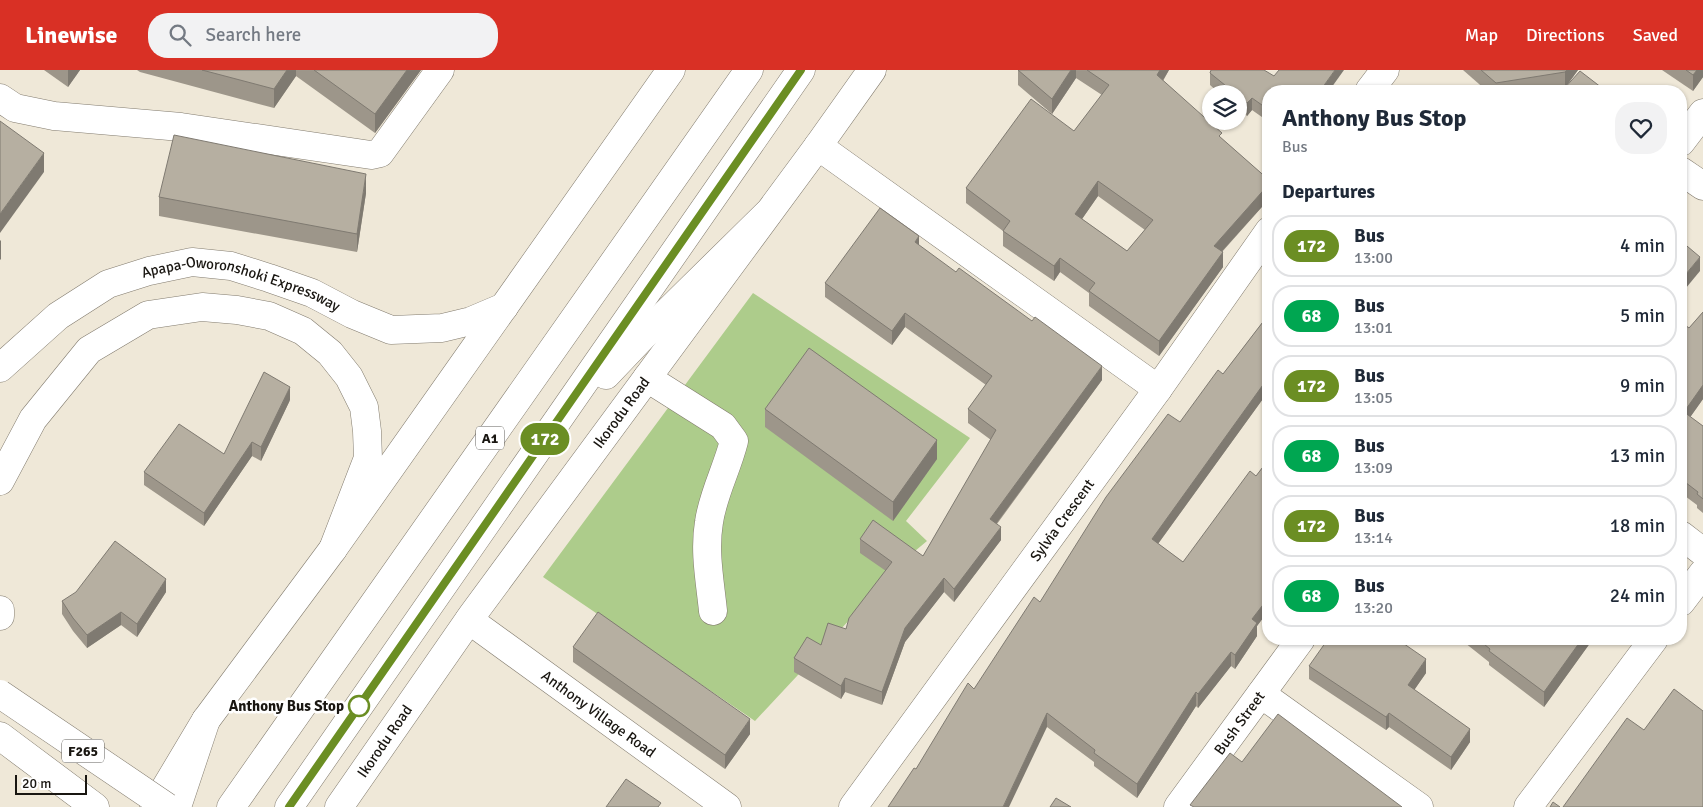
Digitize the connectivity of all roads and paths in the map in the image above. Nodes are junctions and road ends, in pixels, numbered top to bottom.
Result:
1 (440, 70) edge
2 (671, 70) edge
3 (749, 70) edge
4 (801, 70) edge
5 (872, 70) edge
6 (1385, 70) edge
7 (1374, 85) edge
8 (0, 98) edge
9 (1703, 113) edge
10 (1687, 134) edge
11 (818, 146) junction
12 (1687, 174) edge
13 (1703, 186) edge
14 (768, 213) junction
15 (1262, 241) edge
16 (504, 307) junction
17 (0, 368) edge
18 (647, 378) junction
19 (1158, 390) junction
20 (545, 439) junction
21 (0, 481) edge
22 (1687, 540) edge
23 (333, 549) junction
24 (1703, 552) edge
25 (1703, 572) edge
26 (1687, 594) edge
27 (0, 610) edge
28 (713, 610) dead end
29 (0, 616) edge
30 (469, 620) junction
31 (1297, 645) edge
32 (1650, 645) edge
33 (0, 694) edge
34 (1261, 694) junction
35 (206, 720) junction
36 (0, 736) edge
37 (95, 807) edge
38 (154, 807) edge
39 (166, 807) edge
40 (177, 807) edge
41 (231, 807) edge
42 (289, 807) edge
43 (339, 807) edge
44 (727, 807) edge
45 (853, 807) edge
46 (1178, 807) edge
47 (1419, 807) edge
48 (1528, 807) edge

1 - 8 main road
2 - 16 main road
3 - 41 main road, A1
4 - 20 main road
5 - 11 main road, Ikorodu Road
6 - 7 main road
9 - 10 main road
11 - 14 main road, Ikorodu Road
11 - 19 main road
12 - 13 main road
14 - 18 main road, Ikorodu Road
14 - 20 main road
15 - 19 main road, Sylvia Crescent
16 - 17 main road, Apapa-Oworonshoki Expressway
16 - 23 main road
18 - 28 main road
18 - 30 main road, Ikorodu Road
19 - 45 main road, Sylvia Crescent
20 - 42 main road
21 - 23 main road
22 - 24 main road
23 - 35 main road
25 - 26 main road
27 - 29 main road
30 - 43 main road, Ikorodu Road
30 - 44 main road, Anthony Village Road
31 - 34 main road, Bush Street
32 - 48 main road
33 - 39 main road, F265, bridge
34 - 46 main road, Bush Street
34 - 47 main road
35 - 38 main road
35 - 40 main road
36 - 37 main road, F265

